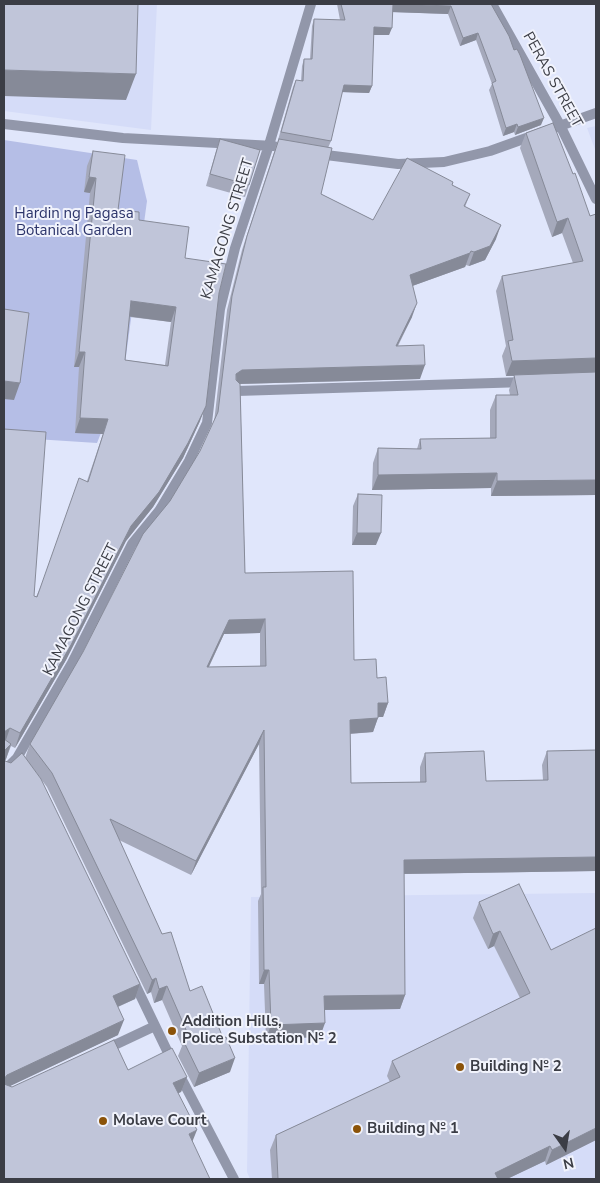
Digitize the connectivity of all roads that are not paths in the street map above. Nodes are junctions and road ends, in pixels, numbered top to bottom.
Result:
1 (311, 4) edge
2 (497, 6) edge
3 (596, 113) edge
4 (4, 124) edge
5 (560, 126) junction
6 (269, 145) junction
7 (289, 149) edge
8 (309, 152) edge
9 (596, 199) edge
10 (536, 382) edge
11 (237, 391) edge
12 (4, 771) edge
13 (130, 974) edge
14 (155, 1026) junction
15 (93, 1055) edge
16 (234, 1179) edge

1 - 6 street, KAMAGONG STREET
2 - 5 street, PERAS STREET
3 - 5 street
4 - 6 street
5 - 8 street
5 - 9 street, PERAS STREET
6 - 7 street
6 - 12 street, KAMAGONG STREET
10 - 11 street
13 - 14 street
14 - 15 street
14 - 16 street

